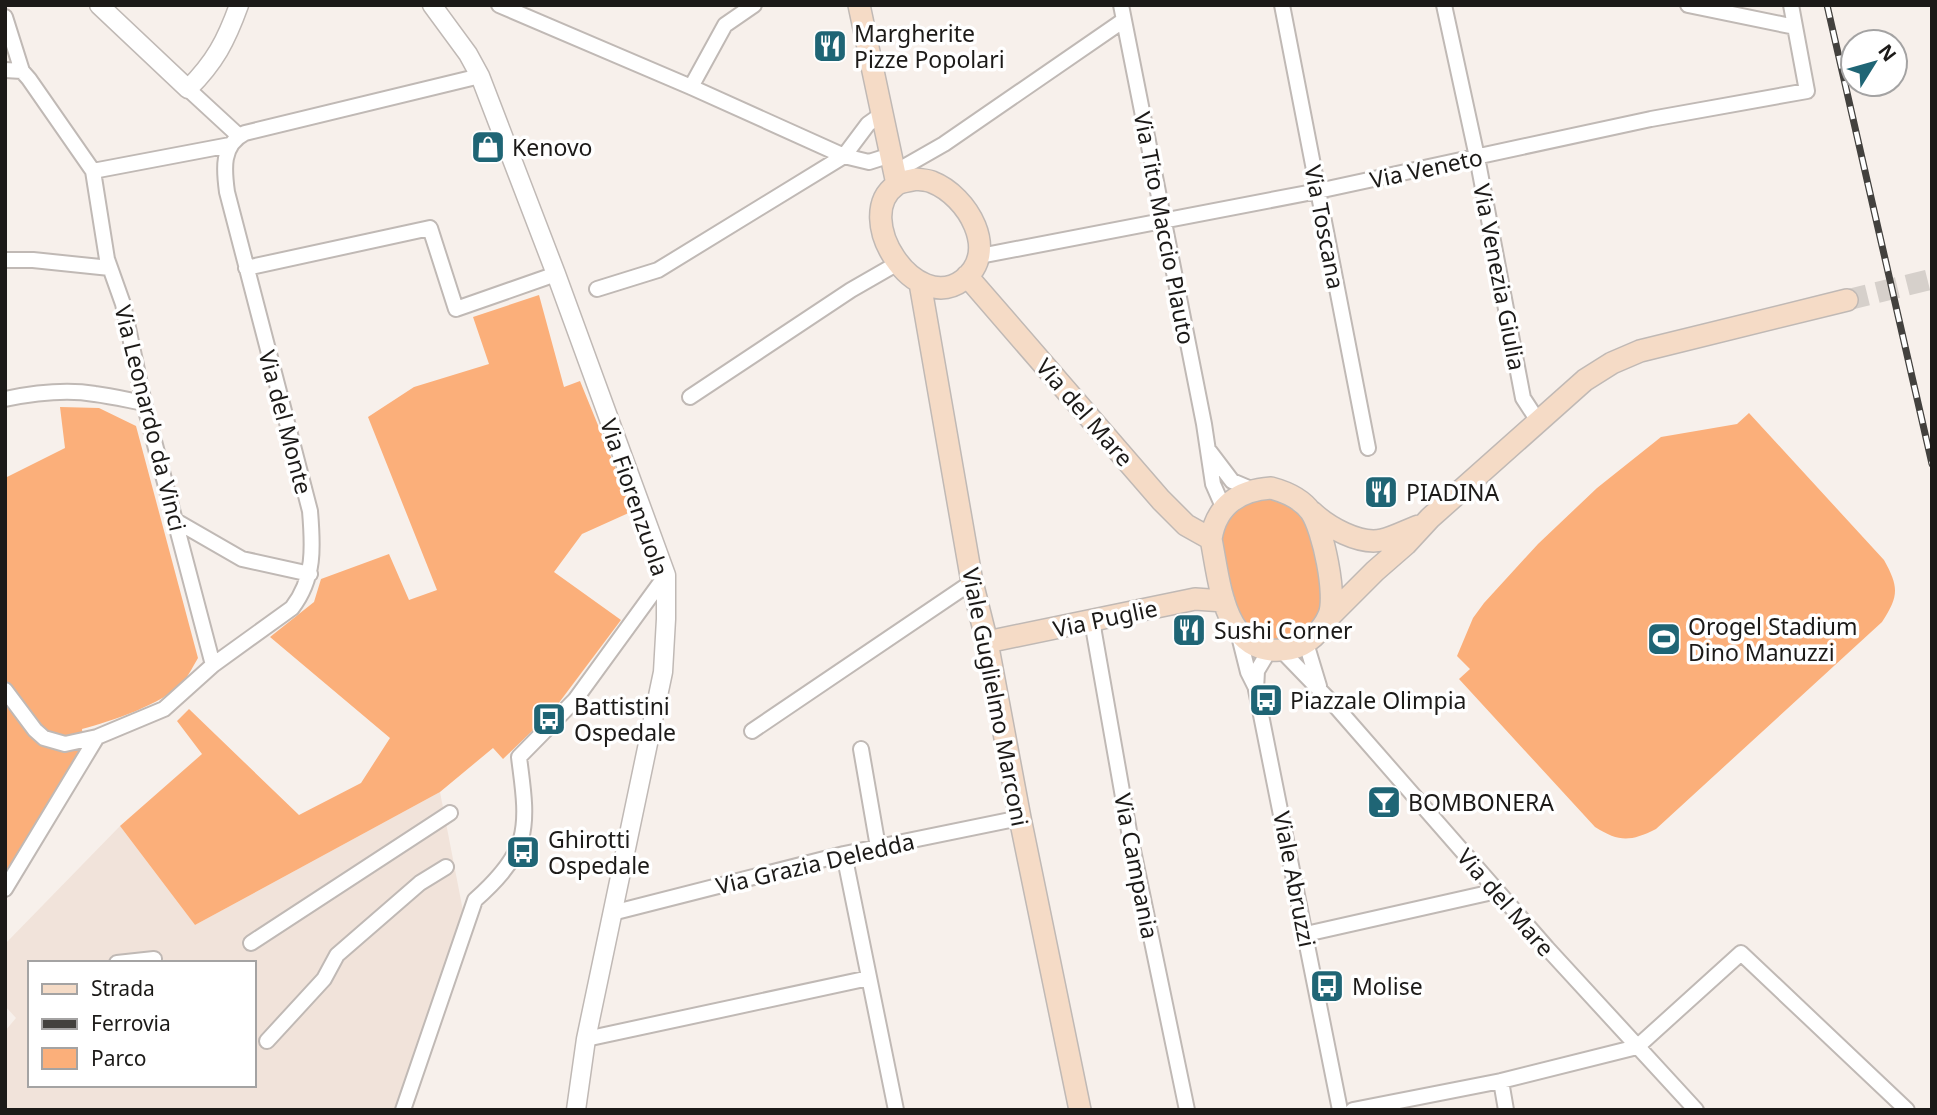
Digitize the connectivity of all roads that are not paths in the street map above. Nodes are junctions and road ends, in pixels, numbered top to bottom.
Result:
1 (99, 5) edge
2 (239, 5) edge
3 (418, 5) edge
4 (432, 5) edge
5 (754, 5) edge
6 (859, 5) edge
7 (1282, 5) edge
8 (1444, 5) edge
9 (1688, 5) edge
10 (1791, 5) edge
11 (503, 6) edge
12 (1123, 13) edge
13 (5, 17) edge
14 (1795, 27) junction
15 (452, 33) junction
16 (5, 70) edge
17 (22, 71) junction
18 (480, 76) junction
19 (691, 87) junction
20 (188, 89) junction
21 (882, 114) junction
22 (234, 141) junction
23 (844, 156) junction
24 (1477, 157) junction
25 (894, 170) junction
26 (93, 171) junction
27 (1318, 191) junction
28 (1164, 221) junction
29 (980, 256) junction
30 (5, 260) edge
31 (898, 263) junction
32 (110, 268) junction
33 (246, 268) junction
34 (556, 274) junction
35 (967, 276) junction
36 (920, 284) junction
37 (597, 289) dead end
38 (1847, 300) tunnel mouth
39 (690, 397) dead end
40 (5, 399) edge
41 (144, 403) junction
42 (1538, 421) junction
43 (1368, 448) dead end
44 (1209, 451) junction
45 (1251, 489) junction
46 (1224, 509) junction
47 (1310, 510) junction
48 (176, 521) junction
49 (1424, 524) junction
50 (1211, 539) junction
51 (310, 574) junction
52 (666, 575) junction
53 (972, 582) junction
54 (1224, 601) junction
55 (1328, 618) junction
56 (1091, 621) junction
57 (1237, 631) junction
58 (987, 642) junction
59 (1306, 643) junction
60 (1275, 649) junction
61 (213, 666) junction
62 (5, 690) edge
63 (1256, 690) junction
64 (1320, 691) junction
65 (752, 731) dead end
66 (97, 737) junction
67 (861, 750) dead end
68 (450, 813) dead end
69 (1020, 818) junction
70 (878, 847) junction
71 (844, 854) junction
72 (446, 867) dead end
73 (5, 889) edge
74 (1497, 891) junction
75 (612, 913) junction
76 (1306, 934) junction
77 (251, 943) dead end
78 (154, 959) dead end
79 (136, 961) edge
80 (869, 978) junction
81 (586, 1039) junction
82 (267, 1041) dead end
83 (1637, 1047) junction
84 (1501, 1081) junction
85 (893, 1109) edge
86 (402, 1110) edge
87 (576, 1110) edge
88 (1080, 1110) edge
89 (1187, 1110) edge
90 (1340, 1110) edge
91 (1353, 1110) edge
92 (1507, 1110) edge
93 (1696, 1110) edge
94 (1907, 1110) edge

1 - 20 street
2 - 20 street
3 - 15 street, Via Fiorenzuola
4 - 15 street, Via Fiorenzuola
5 - 19 street
6 - 21 main road
7 - 27 street, Via Toscana
8 - 24 street, Via Venezia Giulia
9 - 14 street
10 - 14 street
11 - 19 street
12 - 25 street
12 - 28 street, Via Tito Maccio Plauto
13 - 17 street
14 - 24 street, Via Veneto
15 - 18 street, Via Fiorenzuola
16 - 17 street
17 - 26 street
18 - 22 street
18 - 34 street, Via Fiorenzuola
19 - 23 street
20 - 22 street
21 - 23 street
21 - 25 main road
22 - 26 street
22 - 33 street, Via del Monte
23 - 25 street
23 - 37 street
24 - 27 street, Via Veneto
24 - 42 street, Via Venezia Giulia
25 - 29 main road
25 - 31 main road
26 - 32 street, Via Leonardo da Vinci
27 - 28 street, Via Veneto
27 - 43 street, Via Toscana
28 - 29 street, Via Veneto
28 - 44 street, Via Tito Maccio Plauto
29 - 35 main road
30 - 32 street
31 - 36 main road
31 - 39 street
32 - 41 street, Via Leonardo da Vinci
33 - 34 street
33 - 51 street, Via del Monte
34 - 52 street, Via Fiorenzuola
35 - 36 main road
35 - 50 main road, Via del Mare
36 - 53 main road, Viale Guglielmo Marconi
38 - 42 main road
40 - 41 street
41 - 48 street, Via Leonardo da Vinci
42 - 49 main road
44 - 45 street
44 - 46 street, Via Tito Maccio Plauto
45 - 46 main road
45 - 47 main road
46 - 50 main road
47 - 49 main road
47 - 55 main road
48 - 51 street
48 - 61 street, Via Leonardo da Vinci
49 - 55 main road
50 - 54 main road
51 - 61 street, Via del Monte
52 - 75 street, Via Fiorenzuola
52 - 86 street
53 - 58 main road, Viale Guglielmo Marconi
53 - 65 street
54 - 56 main road, Via Puglie
54 - 57 main road
55 - 59 main road
56 - 58 main road, Via Puglie
56 - 89 street, Via Campania
57 - 60 main road
57 - 63 street, Viale Abruzzi
58 - 69 main road, Viale Guglielmo Marconi
59 - 60 main road
59 - 64 street, Via del Mare
60 - 63 street, Viale Abruzzi
60 - 64 street, Via del Mare
61 - 66 street, Via del Monte
62 - 66 street, Via del Monte
63 - 76 street, Viale Abruzzi
64 - 74 street, Via del Mare
66 - 73 street
67 - 70 street
68 - 77 street
69 - 70 street, Via Grazia Deledda
69 - 88 main road, Viale Guglielmo Marconi
70 - 71 street, Via Grazia Deledda
71 - 75 street, Via Grazia Deledda
71 - 80 street
72 - 82 street
74 - 76 street
74 - 83 street, Via del Mare
75 - 81 street, Via Fiorenzuola
76 - 90 street, Viale Abruzzi
78 - 79 street
80 - 81 street
80 - 85 street
81 - 87 street, Via Fiorenzuola
83 - 84 street
83 - 93 street, Via del Mare
83 - 94 street
84 - 91 street
84 - 92 street

